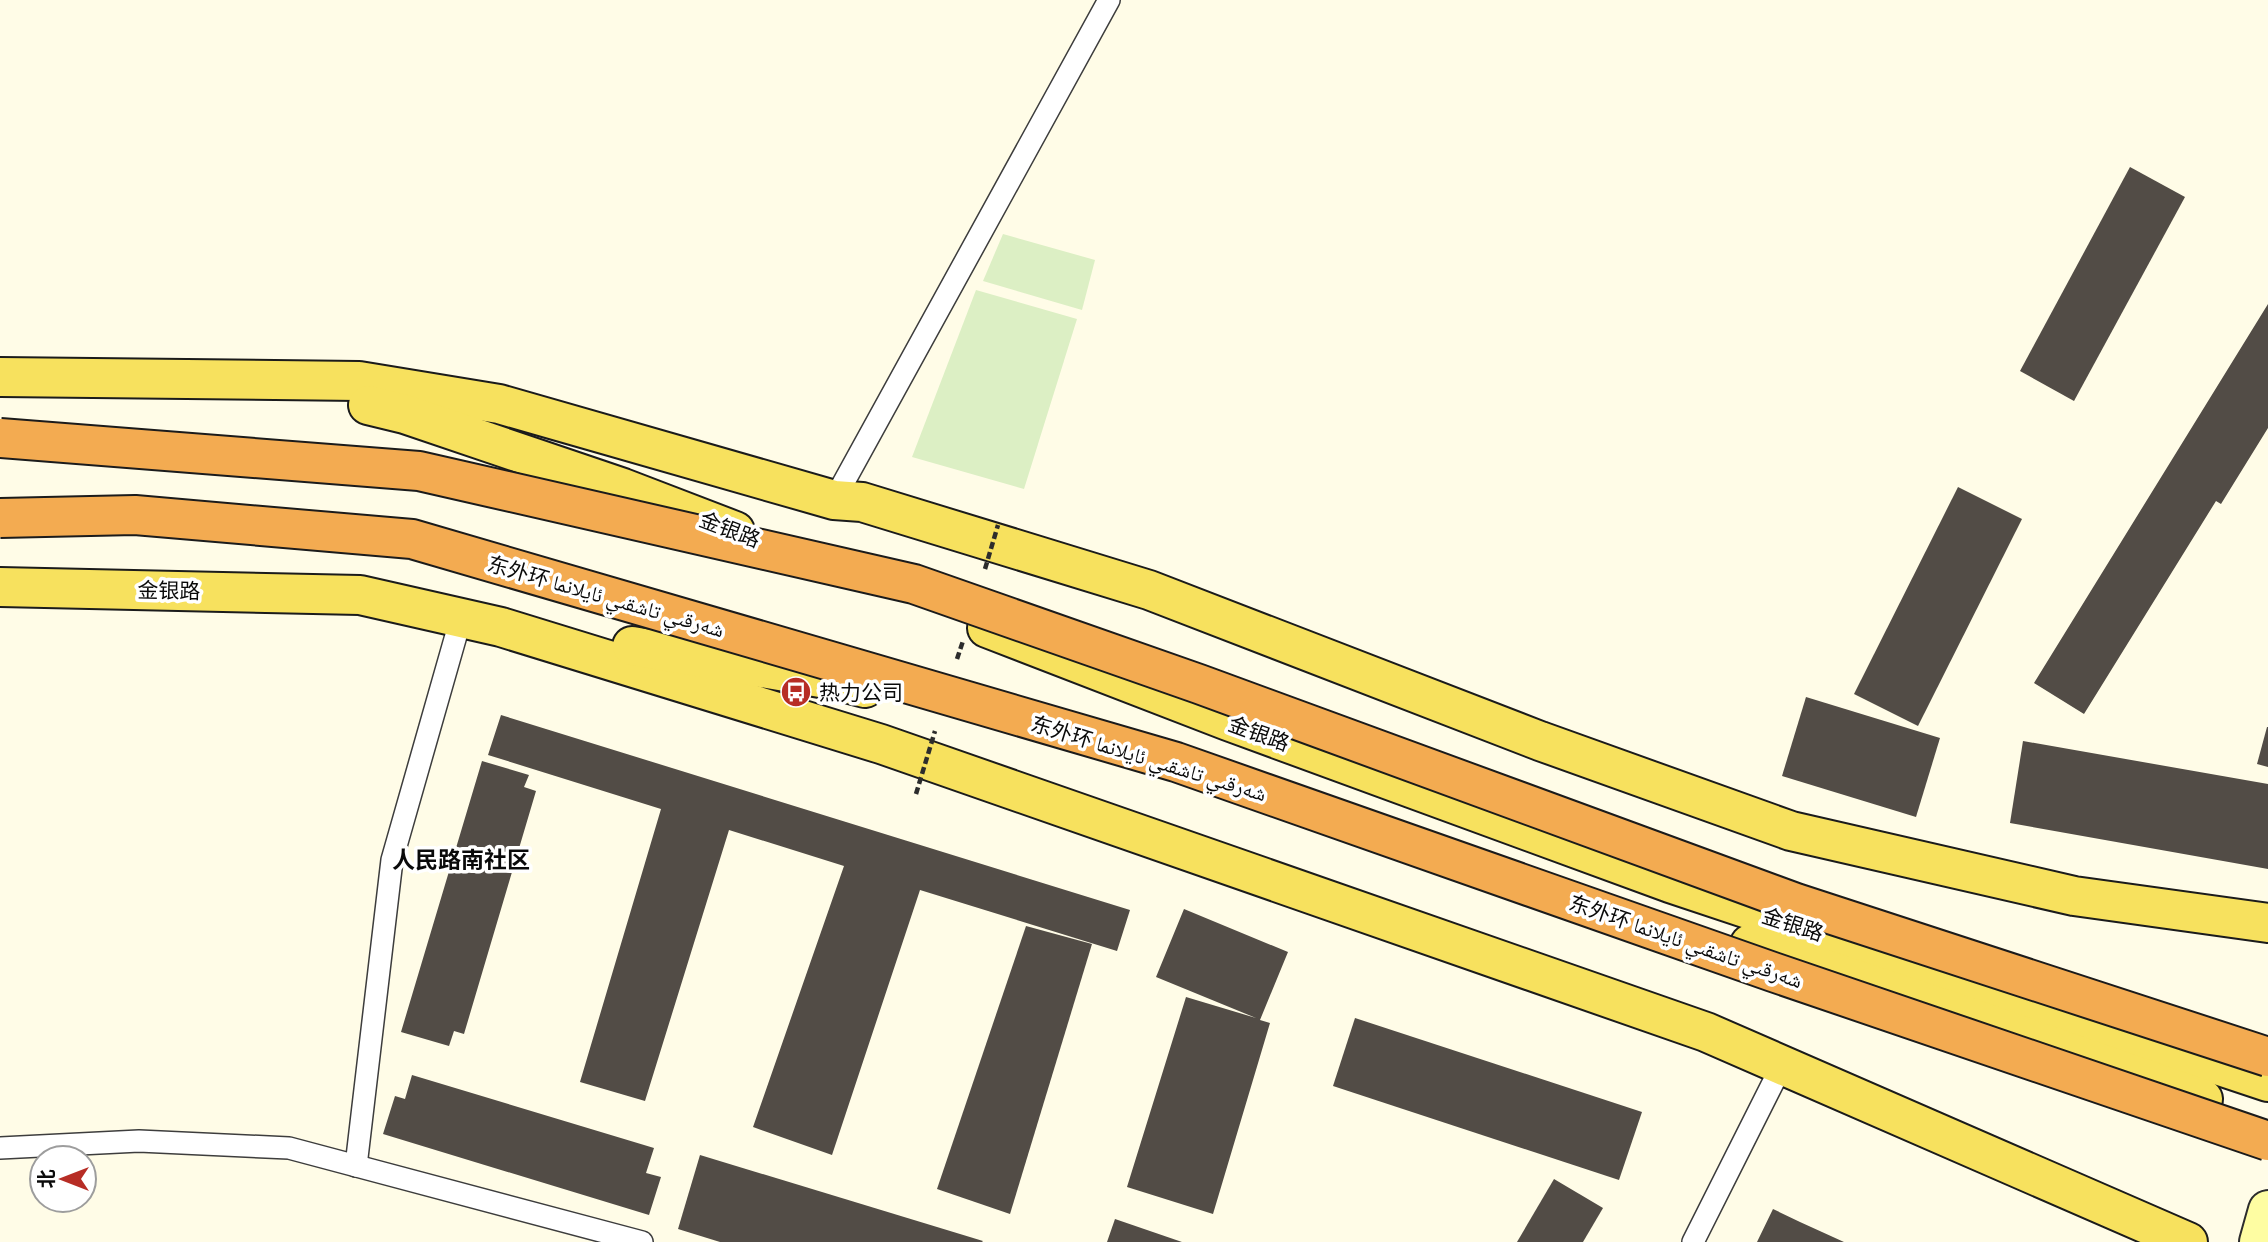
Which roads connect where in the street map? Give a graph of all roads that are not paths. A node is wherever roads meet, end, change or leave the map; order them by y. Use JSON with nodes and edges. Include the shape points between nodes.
{"nodes":[{"id":1,"x":1109,"y":0,"type":"edge"},
{"id":2,"x":0,"y":377,"type":"edge"},
{"id":3,"x":253,"y":379,"type":"junction"},
{"id":4,"x":0,"y":438,"type":"edge"},
{"id":5,"x":834,"y":500,"type":"junction"},
{"id":6,"x":0,"y":518,"type":"edge"},
{"id":7,"x":0,"y":587,"type":"edge"},
{"id":8,"x":461,"y":618,"type":"junction"},
{"id":9,"x":2268,"y":923,"type":"edge"},
{"id":10,"x":2268,"y":1057,"type":"edge"},
{"id":11,"x":1782,"y":1065,"type":"junction"},
{"id":12,"x":2268,"y":1082,"type":"edge"},
{"id":13,"x":2268,"y":1122,"type":"edge"},
{"id":14,"x":2268,"y":1141,"type":"edge"},
{"id":15,"x":0,"y":1148,"type":"edge"},
{"id":16,"x":356,"y":1166,"type":"junction"},
{"id":17,"x":2268,"y":1210,"type":"edge"},
{"id":18,"x":642,"y":1242,"type":"edge"},
{"id":19,"x":1693,"y":1242,"type":"edge"},
{"id":20,"x":2188,"y":1242,"type":"edge"},
{"id":21,"x":2259,"y":1242,"type":"edge"}],
"edges":[{"from":1,"to":5,"type":"lane"},
{"from":2,"to":3,"type":"main road","name":"金银路"},
{"from":3,"to":5,"type":"main road","name":"金银路","via":[[359,381],[499,404]]},
{"from":3,"to":12,"type":"main road","name":"金银路","via":[[405,414],[623,488],[1228,722],[1657,879]]},
{"from":4,"to":10,"type":"highway","bridge":true,"via":[[419,471],[915,584],[1796,904]]},
{"from":5,"to":9,"type":"main road","name":"金银路","via":[[862,502],[1149,590],[1540,741],[1791,831],[2074,896]]},
{"from":6,"to":14,"type":"highway","name":"东外环 شەرقىي تاشقىي ئايلانما","bridge":true,"via":[[135,515],[412,539],[1176,762]]},
{"from":7,"to":8,"type":"main road","name":"金银路","via":[[360,595]]},
{"from":8,"to":11,"type":"main road","name":"金银路","via":[[881,744],[1706,1032]]},
{"from":8,"to":13,"type":"main road","name":"金银路","via":[[838,681],[1064,740],[1582,889],[1973,1018]]},
{"from":8,"to":16,"type":"lane","via":[[392,860]]},
{"from":11,"to":19,"type":"lane"},
{"from":11,"to":20,"type":"main road","name":"金银路"},
{"from":15,"to":16,"type":"lane","via":[[139,1141],[289,1148]]},
{"from":16,"to":18,"type":"lane"},
{"from":17,"to":21,"type":"main road"}]}
